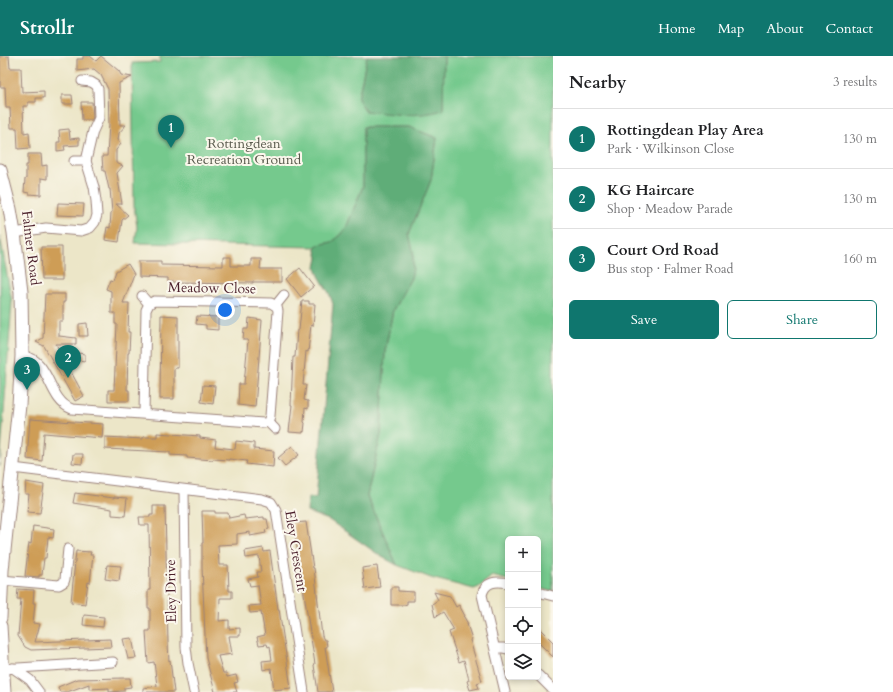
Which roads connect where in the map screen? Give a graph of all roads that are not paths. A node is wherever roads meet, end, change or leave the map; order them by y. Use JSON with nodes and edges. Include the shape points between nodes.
{"nodes":[{"id":1,"x":82,"y":81,"type":"dead end"},
{"id":2,"x":74,"y":161,"type":"dead end"},
{"id":3,"x":86,"y":161,"type":"junction"},
{"id":4,"x":0,"y":170,"type":"edge"},
{"id":5,"x":14,"y":234,"type":"junction"},
{"id":6,"x":284,"y":295,"type":"dead end"},
{"id":7,"x":142,"y":296,"type":"dead end"},
{"id":8,"x":149,"y":304,"type":"junction"},
{"id":9,"x":276,"y":305,"type":"junction"},
{"id":10,"x":22,"y":356,"type":"junction"},
{"id":11,"x":144,"y":414,"type":"junction"},
{"id":12,"x":268,"y":422,"type":"junction"},
{"id":13,"x":275,"y":429,"type":"dead end"},
{"id":14,"x":13,"y":468,"type":"junction"},
{"id":15,"x":184,"y":490,"type":"junction"},
{"id":16,"x":68,"y":549,"type":"dead end"},
{"id":17,"x":1,"y":580,"type":"junction"},
{"id":18,"x":505,"y":583,"type":"edge"},
{"id":19,"x":541,"y":593,"type":"edge"},
{"id":20,"x":553,"y":596,"type":"edge"},
{"id":21,"x":0,"y":618,"type":"edge"},
{"id":22,"x":0,"y":626,"type":"edge"},
{"id":23,"x":495,"y":648,"type":"junction"},
{"id":24,"x":505,"y":648,"type":"edge"},
{"id":25,"x":113,"y":662,"type":"dead end"},
{"id":26,"x":504,"y":666,"type":"edge"},
{"id":27,"x":8,"y":668,"type":"junction"},
{"id":28,"x":541,"y":678,"type":"edge"},
{"id":29,"x":553,"y":690,"type":"edge"},
{"id":30,"x":4,"y":692,"type":"edge"},
{"id":31,"x":39,"y":692,"type":"edge"},
{"id":32,"x":194,"y":692,"type":"edge"},
{"id":33,"x":304,"y":692,"type":"edge"},
{"id":34,"x":505,"y":692,"type":"edge"}],
"edges":[{"from":1,"to":3,"type":"street","via":[[91,82],[98,89],[99,118]]},
{"from":2,"to":3,"type":"street"},
{"from":3,"to":5,"type":"street","via":[[94,187],[97,215],[90,228],[81,231],[46,228]]},
{"from":4,"to":5,"type":"main road","name":"Falmer Road"},
{"from":5,"to":10,"type":"main road","name":"Falmer Road","via":[[21,292]]},
{"from":6,"to":9,"type":"street"},
{"from":7,"to":8,"type":"street","name":"Meadow Close"},
{"from":8,"to":9,"type":"street","name":"Meadow Close","via":[[158,301]]},
{"from":8,"to":11,"type":"street","name":"Meadow Close","via":[[146,310]]},
{"from":9,"to":12,"type":"street","via":[[278,311],[275,360]]},
{"from":10,"to":11,"type":"street","via":[[29,357],[42,368],[60,401],[72,409]]},
{"from":10,"to":14,"type":"main road","name":"Falmer Road"},
{"from":11,"to":12,"type":"street"},
{"from":12,"to":13,"type":"street"},
{"from":14,"to":15,"type":"street"},
{"from":14,"to":17,"type":"main road","name":"Falmer Road"},
{"from":15,"to":32,"type":"street","name":"Eley Drive","via":[[186,647]]},
{"from":15,"to":33,"type":"street","name":"Eley Crescent","via":[[262,499],[270,501],[275,506]]},
{"from":16,"to":17,"type":"street","via":[[65,579],[59,585]]},
{"from":17,"to":21,"type":"main road","name":"Falmer Road"},
{"from":18,"to":23,"type":"street","via":[[493,582],[483,592]]},
{"from":19,"to":20,"type":"street"},
{"from":22,"to":27,"type":"main road"},
{"from":23,"to":24,"type":"street"},
{"from":23,"to":26,"type":"street"},
{"from":25,"to":27,"type":"street"},
{"from":26,"to":34,"type":"street"},
{"from":27,"to":30,"type":"main road"},
{"from":27,"to":31,"type":"street","via":[[30,680]]},
{"from":28,"to":29,"type":"street"}]}
